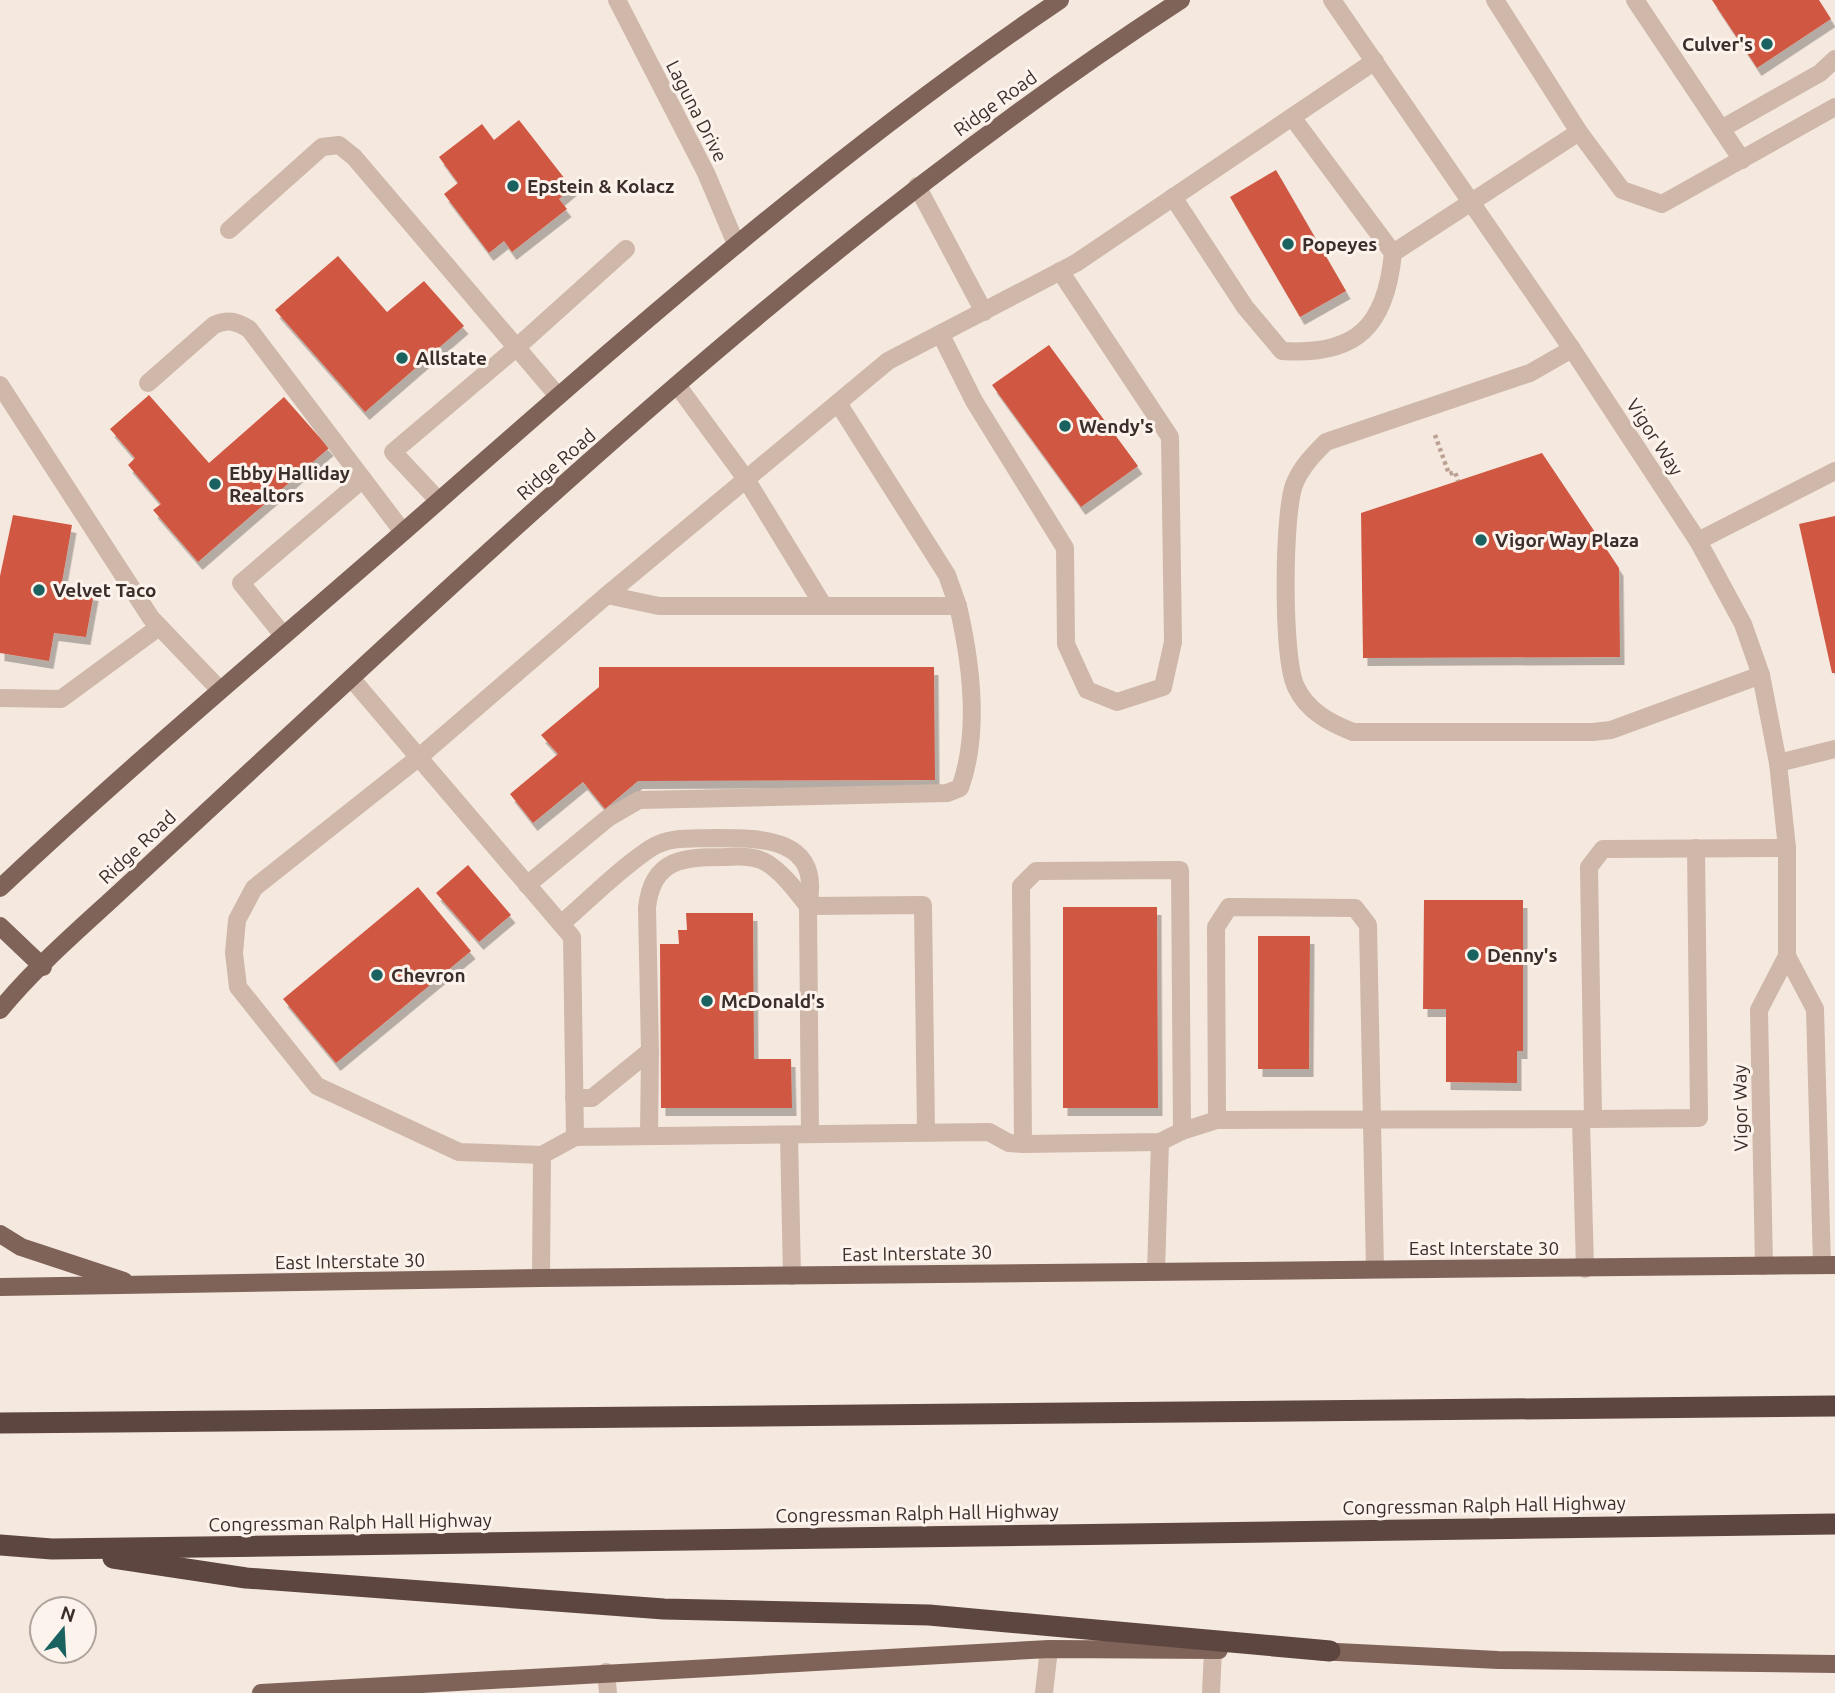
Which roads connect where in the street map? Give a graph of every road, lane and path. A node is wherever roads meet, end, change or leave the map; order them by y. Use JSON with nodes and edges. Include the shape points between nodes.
{"nodes":[{"id":1,"x":617,"y":0,"type":"edge"},
{"id":2,"x":1060,"y":0,"type":"edge"},
{"id":3,"x":1181,"y":0,"type":"edge"},
{"id":4,"x":1332,"y":0,"type":"edge"},
{"id":5,"x":1495,"y":0,"type":"edge"},
{"id":6,"x":1635,"y":0,"type":"edge"},
{"id":7,"x":1835,"y":59,"type":"edge"},
{"id":8,"x":1375,"y":61,"type":"junction"},
{"id":9,"x":1835,"y":107,"type":"edge"},
{"id":10,"x":1292,"y":117,"type":"junction"},
{"id":11,"x":1721,"y":129,"type":"junction"},
{"id":12,"x":1579,"y":132,"type":"junction"},
{"id":13,"x":1742,"y":160,"type":"junction"},
{"id":14,"x":918,"y":186,"type":"junction"},
{"id":15,"x":1173,"y":197,"type":"junction"},
{"id":16,"x":1470,"y":201,"type":"junction"},
{"id":17,"x":229,"y":230,"type":"dead end"},
{"id":18,"x":736,"y":244,"type":"junction"},
{"id":19,"x":626,"y":249,"type":"dead end"},
{"id":20,"x":1393,"y":253,"type":"junction"},
{"id":21,"x":1060,"y":271,"type":"junction"},
{"id":22,"x":984,"y":312,"type":"junction"},
{"id":23,"x":941,"y":335,"type":"junction"},
{"id":24,"x":516,"y":348,"type":"junction"},
{"id":25,"x":1572,"y":349,"type":"junction"},
{"id":26,"x":148,"y":383,"type":"dead end"},
{"id":27,"x":0,"y":385,"type":"edge"},
{"id":28,"x":677,"y":385,"type":"junction"},
{"id":29,"x":558,"y":396,"type":"junction"},
{"id":30,"x":838,"y":402,"type":"junction"},
{"id":31,"x":1441,"y":452,"type":"dead end"},
{"id":32,"x":1835,"y":471,"type":"edge"},
{"id":33,"x":363,"y":479,"type":"junction"},
{"id":34,"x":746,"y":479,"type":"junction"},
{"id":35,"x":1458,"y":481,"type":"dead end"},
{"id":36,"x":438,"y":500,"type":"junction"},
{"id":37,"x":403,"y":532,"type":"junction"},
{"id":38,"x":1698,"y":541,"type":"junction"},
{"id":39,"x":607,"y":595,"type":"junction"},
{"id":40,"x":823,"y":605,"type":"junction"},
{"id":41,"x":958,"y":606,"type":"junction"},
{"id":42,"x":159,"y":627,"type":"junction"},
{"id":43,"x":283,"y":635,"type":"junction"},
{"id":44,"x":1761,"y":676,"type":"junction"},
{"id":45,"x":351,"y":678,"type":"junction"},
{"id":46,"x":220,"y":690,"type":"junction"},
{"id":47,"x":0,"y":698,"type":"edge"},
{"id":48,"x":1835,"y":749,"type":"edge"},
{"id":49,"x":418,"y":758,"type":"junction"},
{"id":50,"x":1778,"y":763,"type":"junction"},
{"id":51,"x":1696,"y":848,"type":"junction"},
{"id":52,"x":1787,"y":848,"type":"junction"},
{"id":53,"x":527,"y":885,"type":"junction"},
{"id":54,"x":0,"y":888,"type":"edge"},
{"id":55,"x":808,"y":906,"type":"junction"},
{"id":56,"x":561,"y":924,"type":"junction"},
{"id":57,"x":0,"y":926,"type":"edge"},
{"id":58,"x":1787,"y":956,"type":"junction"},
{"id":59,"x":43,"y":967,"type":"junction"},
{"id":60,"x":0,"y":1010,"type":"edge"},
{"id":61,"x":650,"y":1051,"type":"junction"},
{"id":62,"x":574,"y":1098,"type":"junction"},
{"id":63,"x":1587,"y":1119,"type":"junction"},
{"id":64,"x":1827,"y":1119,"type":"edge"},
{"id":65,"x":1372,"y":1120,"type":"junction"},
{"id":66,"x":1217,"y":1121,"type":"junction"},
{"id":67,"x":1182,"y":1131,"type":"junction"},
{"id":68,"x":926,"y":1132,"type":"junction"},
{"id":69,"x":810,"y":1134,"type":"junction"},
{"id":70,"x":789,"y":1135,"type":"junction"},
{"id":71,"x":649,"y":1136,"type":"junction"},
{"id":72,"x":575,"y":1137,"type":"junction"},
{"id":73,"x":1160,"y":1142,"type":"junction"},
{"id":74,"x":1023,"y":1144,"type":"junction"},
{"id":75,"x":542,"y":1155,"type":"junction"},
{"id":76,"x":0,"y":1234,"type":"edge"},
{"id":77,"x":1829,"y":1265,"type":"edge"},
{"id":78,"x":1763,"y":1266,"type":"junction"},
{"id":79,"x":1375,"y":1269,"type":"junction"},
{"id":80,"x":1585,"y":1269,"type":"junction"},
{"id":81,"x":1156,"y":1272,"type":"junction"},
{"id":82,"x":792,"y":1276,"type":"junction"},
{"id":83,"x":541,"y":1278,"type":"junction"},
{"id":84,"x":141,"y":1286,"type":"junction"},
{"id":85,"x":0,"y":1287,"type":"edge"},
{"id":86,"x":1835,"y":1404,"type":"edge"},
{"id":87,"x":1,"y":1423,"type":"edge"},
{"id":88,"x":1835,"y":1524,"type":"edge"},
{"id":89,"x":0,"y":1545,"type":"edge"},
{"id":90,"x":52,"y":1549,"type":"junction"},
{"id":91,"x":1049,"y":1649,"type":"junction"},
{"id":92,"x":1213,"y":1650,"type":"junction"},
{"id":93,"x":1330,"y":1651,"type":"junction"},
{"id":94,"x":1835,"y":1664,"type":"edge"},
{"id":95,"x":606,"y":1672,"type":"junction"},
{"id":96,"x":401,"y":1689,"type":"edge"},
{"id":97,"x":261,"y":1693,"type":"edge"},
{"id":98,"x":608,"y":1693,"type":"edge"},
{"id":99,"x":1044,"y":1693,"type":"edge"},
{"id":100,"x":1211,"y":1693,"type":"edge"}],
"edges":[{"from":1,"to":18,"type":"street","name":"Laguna Drive","via":[[706,173]]},
{"from":2,"to":18,"type":"main road"},
{"from":3,"to":14,"type":"main road","name":"Ridge Road","via":[[1083,64]]},
{"from":4,"to":8,"type":"street","name":"Vigor Way"},
{"from":5,"to":12,"type":"street"},
{"from":6,"to":11,"type":"street"},
{"from":7,"to":11,"type":"street","via":[[1821,73]]},
{"from":8,"to":10,"type":"street"},
{"from":8,"to":16,"type":"street","name":"Vigor Way"},
{"from":9,"to":13,"type":"street"},
{"from":10,"to":15,"type":"street"},
{"from":10,"to":20,"type":"street"},
{"from":11,"to":13,"type":"street"},
{"from":12,"to":13,"type":"street","via":[[1622,190],[1662,204]]},
{"from":12,"to":16,"type":"street"},
{"from":14,"to":22,"type":"street"},
{"from":14,"to":28,"type":"main road","name":"Ridge Road","via":[[752,318]]},
{"from":15,"to":20,"type":"street","via":[[1245,307],[1282,351],[1314,353],[1337,348],[1357,335],[1384,306]]},
{"from":15,"to":21,"type":"street"},
{"from":16,"to":20,"type":"street"},
{"from":16,"to":25,"type":"street","name":"Vigor Way"},
{"from":17,"to":24,"type":"street","via":[[322,147],[339,145]]},
{"from":18,"to":29,"type":"main road"},
{"from":19,"to":24,"type":"street"},
{"from":21,"to":22,"type":"street"},
{"from":21,"to":23,"type":"street","via":[[1170,437],[1173,642],[1163,687],[1118,702],[1087,690],[1066,644],[1065,548],[974,401]]},
{"from":22,"to":23,"type":"street"},
{"from":23,"to":30,"type":"street","via":[[888,360]]},
{"from":24,"to":29,"type":"street"},
{"from":24,"to":36,"type":"street","via":[[393,452]]},
{"from":25,"to":38,"type":"street","name":"Vigor Way"},
{"from":25,"to":44,"type":"street","via":[[1530,373],[1326,442],[1307,462],[1289,503],[1287,660],[1296,688],[1310,708],[1329,723],[1353,732],[1593,732],[1611,730]]},
{"from":26,"to":33,"type":"street","via":[[214,324],[238,322],[249,329]]},
{"from":27,"to":42,"type":"street"},
{"from":28,"to":34,"type":"street"},
{"from":28,"to":45,"type":"main road","name":"Ridge Road"},
{"from":29,"to":36,"type":"main road"},
{"from":30,"to":34,"type":"street"},
{"from":30,"to":41,"type":"street","via":[[947,575]]},
{"from":31,"to":35,"type":"path","via":[[1449,474],[1455,472]]},
{"from":32,"to":38,"type":"street"},
{"from":33,"to":37,"type":"street"},
{"from":33,"to":43,"type":"street","via":[[241,583]]},
{"from":34,"to":39,"type":"street"},
{"from":34,"to":40,"type":"street"},
{"from":36,"to":37,"type":"main road"},
{"from":37,"to":43,"type":"main road"},
{"from":38,"to":44,"type":"street","name":"Vigor Way","via":[[1744,624]]},
{"from":39,"to":40,"type":"street","via":[[659,606]]},
{"from":39,"to":49,"type":"street"},
{"from":40,"to":41,"type":"street"},
{"from":41,"to":53,"type":"street","via":[[971,691],[967,768],[960,788],[947,793],[639,800],[608,818]]},
{"from":42,"to":46,"type":"street"},
{"from":42,"to":47,"type":"street","via":[[61,699]]},
{"from":43,"to":46,"type":"main road"},
{"from":44,"to":50,"type":"street","name":"Vigor Way"},
{"from":45,"to":49,"type":"street"},
{"from":45,"to":59,"type":"main road","name":"Ridge Road"},
{"from":46,"to":54,"type":"main road"},
{"from":48,"to":50,"type":"street"},
{"from":49,"to":53,"type":"street"},
{"from":49,"to":75,"type":"street","via":[[254,888],[237,920],[237,987],[317,1086],[459,1152]]},
{"from":50,"to":52,"type":"street","name":"Vigor Way"},
{"from":51,"to":52,"type":"street"},
{"from":51,"to":63,"type":"street","via":[[1604,849],[1589,867]]},
{"from":51,"to":63,"type":"street","via":[[1699,1118]]},
{"from":52,"to":58,"type":"street","name":"Vigor Way"},
{"from":53,"to":56,"type":"street"},
{"from":55,"to":56,"type":"street","via":[[811,872],[803,859],[780,843],[752,838],[672,839],[652,848]]},
{"from":55,"to":61,"type":"street","via":[[765,861],[743,856],[685,857],[670,864],[648,892]]},
{"from":55,"to":68,"type":"street","via":[[923,905]]},
{"from":55,"to":69,"type":"street"},
{"from":56,"to":62,"type":"street","via":[[572,937]]},
{"from":57,"to":59,"type":"main road"},
{"from":58,"to":64,"type":"street","name":"Vigor Way","via":[[1815,1009]]},
{"from":58,"to":78,"type":"street","name":"Vigor Way","via":[[1759,1010]]},
{"from":59,"to":60,"type":"main road","name":"Ridge Road"},
{"from":61,"to":62,"type":"street","via":[[592,1098]]},
{"from":61,"to":71,"type":"street"},
{"from":62,"to":72,"type":"street"},
{"from":63,"to":65,"type":"street"},
{"from":63,"to":80,"type":"street"},
{"from":64,"to":77,"type":"street","name":"Vigor Way"},
{"from":65,"to":66,"type":"street"},
{"from":65,"to":66,"type":"street","via":[[1368,925],[1355,908],[1229,907],[1216,927]]},
{"from":65,"to":79,"type":"street"},
{"from":66,"to":67,"type":"street"},
{"from":67,"to":73,"type":"street"},
{"from":67,"to":74,"type":"street","via":[[1180,870],[1035,871],[1021,886]]},
{"from":68,"to":69,"type":"street"},
{"from":68,"to":74,"type":"street","via":[[989,1132],[1009,1143]]},
{"from":69,"to":70,"type":"street"},
{"from":70,"to":71,"type":"street"},
{"from":70,"to":82,"type":"street"},
{"from":71,"to":72,"type":"street"},
{"from":72,"to":75,"type":"street"},
{"from":73,"to":74,"type":"street"},
{"from":73,"to":81,"type":"street"},
{"from":75,"to":83,"type":"street"},
{"from":76,"to":84,"type":"main road","via":[[21,1247]]},
{"from":77,"to":78,"type":"main road","name":"East Interstate 30"},
{"from":78,"to":80,"type":"main road","name":"East Interstate 30"},
{"from":79,"to":80,"type":"main road","name":"East Interstate 30"},
{"from":79,"to":81,"type":"main road","name":"East Interstate 30"},
{"from":81,"to":82,"type":"main road","name":"East Interstate 30"},
{"from":82,"to":83,"type":"main road","name":"East Interstate 30"},
{"from":83,"to":84,"type":"main road","name":"East Interstate 30"},
{"from":84,"to":85,"type":"main road","name":"East Interstate 30"},
{"from":86,"to":87,"type":"highway"},
{"from":88,"to":90,"type":"highway","name":"Congressman Ralph Hall Highway"},
{"from":89,"to":90,"type":"highway","name":"Congressman Ralph Hall Highway"},
{"from":90,"to":93,"type":"highway","via":[[246,1578],[664,1609],[929,1615]]},
{"from":91,"to":92,"type":"main road"},
{"from":91,"to":95,"type":"main road"},
{"from":91,"to":99,"type":"street"},
{"from":92,"to":93,"type":"main road"},
{"from":92,"to":100,"type":"street"},
{"from":93,"to":94,"type":"main road","via":[[1498,1660]]},
{"from":95,"to":96,"type":"main road"},
{"from":95,"to":98,"type":"street"},
{"from":96,"to":97,"type":"main road"}]}
